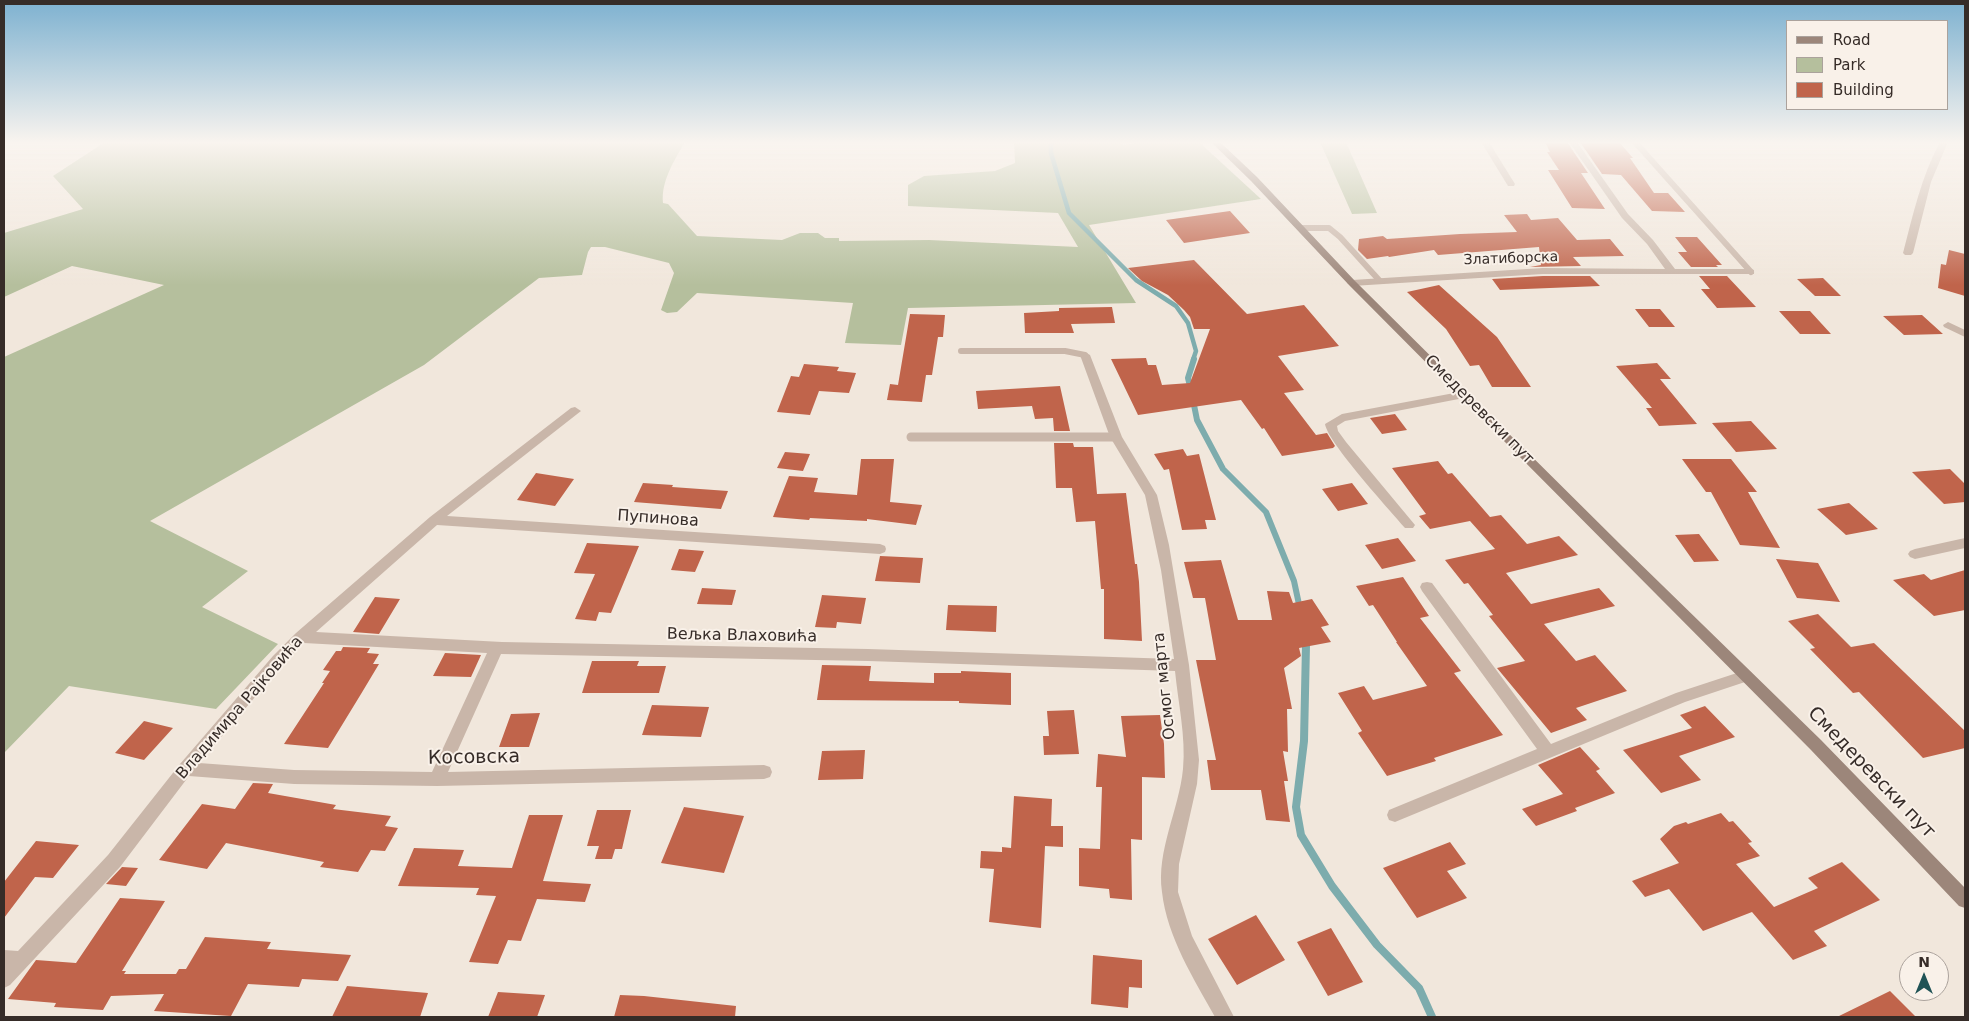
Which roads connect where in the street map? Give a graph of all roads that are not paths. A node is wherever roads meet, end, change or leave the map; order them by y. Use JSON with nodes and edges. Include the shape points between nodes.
{"nodes":[{"id":1,"x":1264,"y":190,"type":"edge"},
{"id":2,"x":1606,"y":190,"type":"edge"},
{"id":3,"x":1677,"y":190,"type":"edge"},
{"id":4,"x":1925,"y":190,"type":"edge"},
{"id":5,"x":1301,"y":228,"type":"junction"},
{"id":6,"x":1908,"y":253,"type":"dead end"},
{"id":7,"x":1672,"y":271,"type":"junction"},
{"id":8,"x":1750,"y":272,"type":"joint"},
{"id":9,"x":1379,"y":280,"type":"junction"},
{"id":10,"x":1352,"y":282,"type":"junction"},
{"id":11,"x":1948,"y":325,"type":"dead end"},
{"id":12,"x":1965,"y":334,"type":"edge"},
{"id":13,"x":961,"y":351,"type":"dead end"},
{"id":14,"x":1085,"y":355,"type":"joint"},
{"id":15,"x":1465,"y":395,"type":"junction"},
{"id":16,"x":574,"y":411,"type":"dead end"},
{"id":17,"x":911,"y":437,"type":"dead end"},
{"id":18,"x":1116,"y":437,"type":"junction"},
{"id":19,"x":434,"y":520,"type":"junction"},
{"id":20,"x":1409,"y":525,"type":"dead end"},
{"id":21,"x":1965,"y":543,"type":"edge"},
{"id":22,"x":880,"y":549,"type":"dead end"},
{"id":23,"x":1914,"y":554,"type":"dead end"},
{"id":24,"x":1427,"y":587,"type":"dead end"},
{"id":25,"x":301,"y":637,"type":"junction"},
{"id":26,"x":496,"y":648,"type":"junction"},
{"id":27,"x":1182,"y":665,"type":"junction"},
{"id":28,"x":1746,"y":676,"type":"junction"},
{"id":29,"x":1547,"y":751,"type":"junction"},
{"id":30,"x":185,"y":770,"type":"junction"},
{"id":31,"x":764,"y":772,"type":"dead end"},
{"id":32,"x":437,"y":779,"type":"junction"},
{"id":33,"x":1395,"y":815,"type":"dead end"},
{"id":34,"x":1965,"y":900,"type":"edge"},
{"id":35,"x":13,"y":959,"type":"edge"},
{"id":36,"x":4,"y":979,"type":"edge"},
{"id":37,"x":1225,"y":1017,"type":"edge"}],
"edges":[{"from":1,"to":5,"type":"main road","name":"Смедеревски пут"},
{"from":2,"to":7,"type":"street","via":[[1624,216]]},
{"from":3,"to":8,"type":"lane"},
{"from":4,"to":6,"type":"street"},
{"from":5,"to":9,"type":"lane","via":[[1329,228]]},
{"from":5,"to":10,"type":"main road","name":"Смедеревски пут"},
{"from":7,"to":8,"type":"street","name":"Златиборска"},
{"from":7,"to":9,"type":"street","name":"Златиборска","via":[[1543,271]]},
{"from":9,"to":10,"type":"street","name":"Златиборска"},
{"from":10,"to":15,"type":"main road","name":"Смедеревски пут"},
{"from":11,"to":12,"type":"street"},
{"from":13,"to":14,"type":"lane","via":[[1065,351]]},
{"from":14,"to":18,"type":"street","name":"Осмог марта"},
{"from":15,"to":20,"type":"street","via":[[1342,418],[1331,424],[1342,445]]},
{"from":15,"to":28,"type":"main road","name":"Смедеревски пут"},
{"from":16,"to":19,"type":"street","name":"Владимира Рајковића"},
{"from":17,"to":18,"type":"lane"},
{"from":18,"to":27,"type":"street","name":"Осмог марта","via":[[1151,495],[1170,582]]},
{"from":19,"to":22,"type":"street","name":"Пупинова"},
{"from":19,"to":25,"type":"street","name":"Владимира Рајковића"},
{"from":21,"to":23,"type":"street"},
{"from":24,"to":29,"type":"street"},
{"from":25,"to":26,"type":"street","name":"Вељка Влаховића"},
{"from":25,"to":30,"type":"street","name":"Владимира Рајковића"},
{"from":26,"to":27,"type":"street","name":"Вељка Влаховића"},
{"from":26,"to":32,"type":"street"},
{"from":27,"to":37,"type":"street","name":"Осмог марта","via":[[1191,768],[1187,800],[1170,869],[1170,891],[1180,930]]},
{"from":28,"to":29,"type":"street","via":[[1681,697]]},
{"from":28,"to":34,"type":"main road","name":"Смедеревски пут"},
{"from":29,"to":33,"type":"street"},
{"from":30,"to":32,"type":"street","name":"Косовска","via":[[294,777]]},
{"from":30,"to":35,"type":"street","name":"Владимира Рајковића","via":[[114,861]]},
{"from":31,"to":32,"type":"street","name":"Косовска"},
{"from":35,"to":36,"type":"street","name":"Владимира Рајковића"}]}
